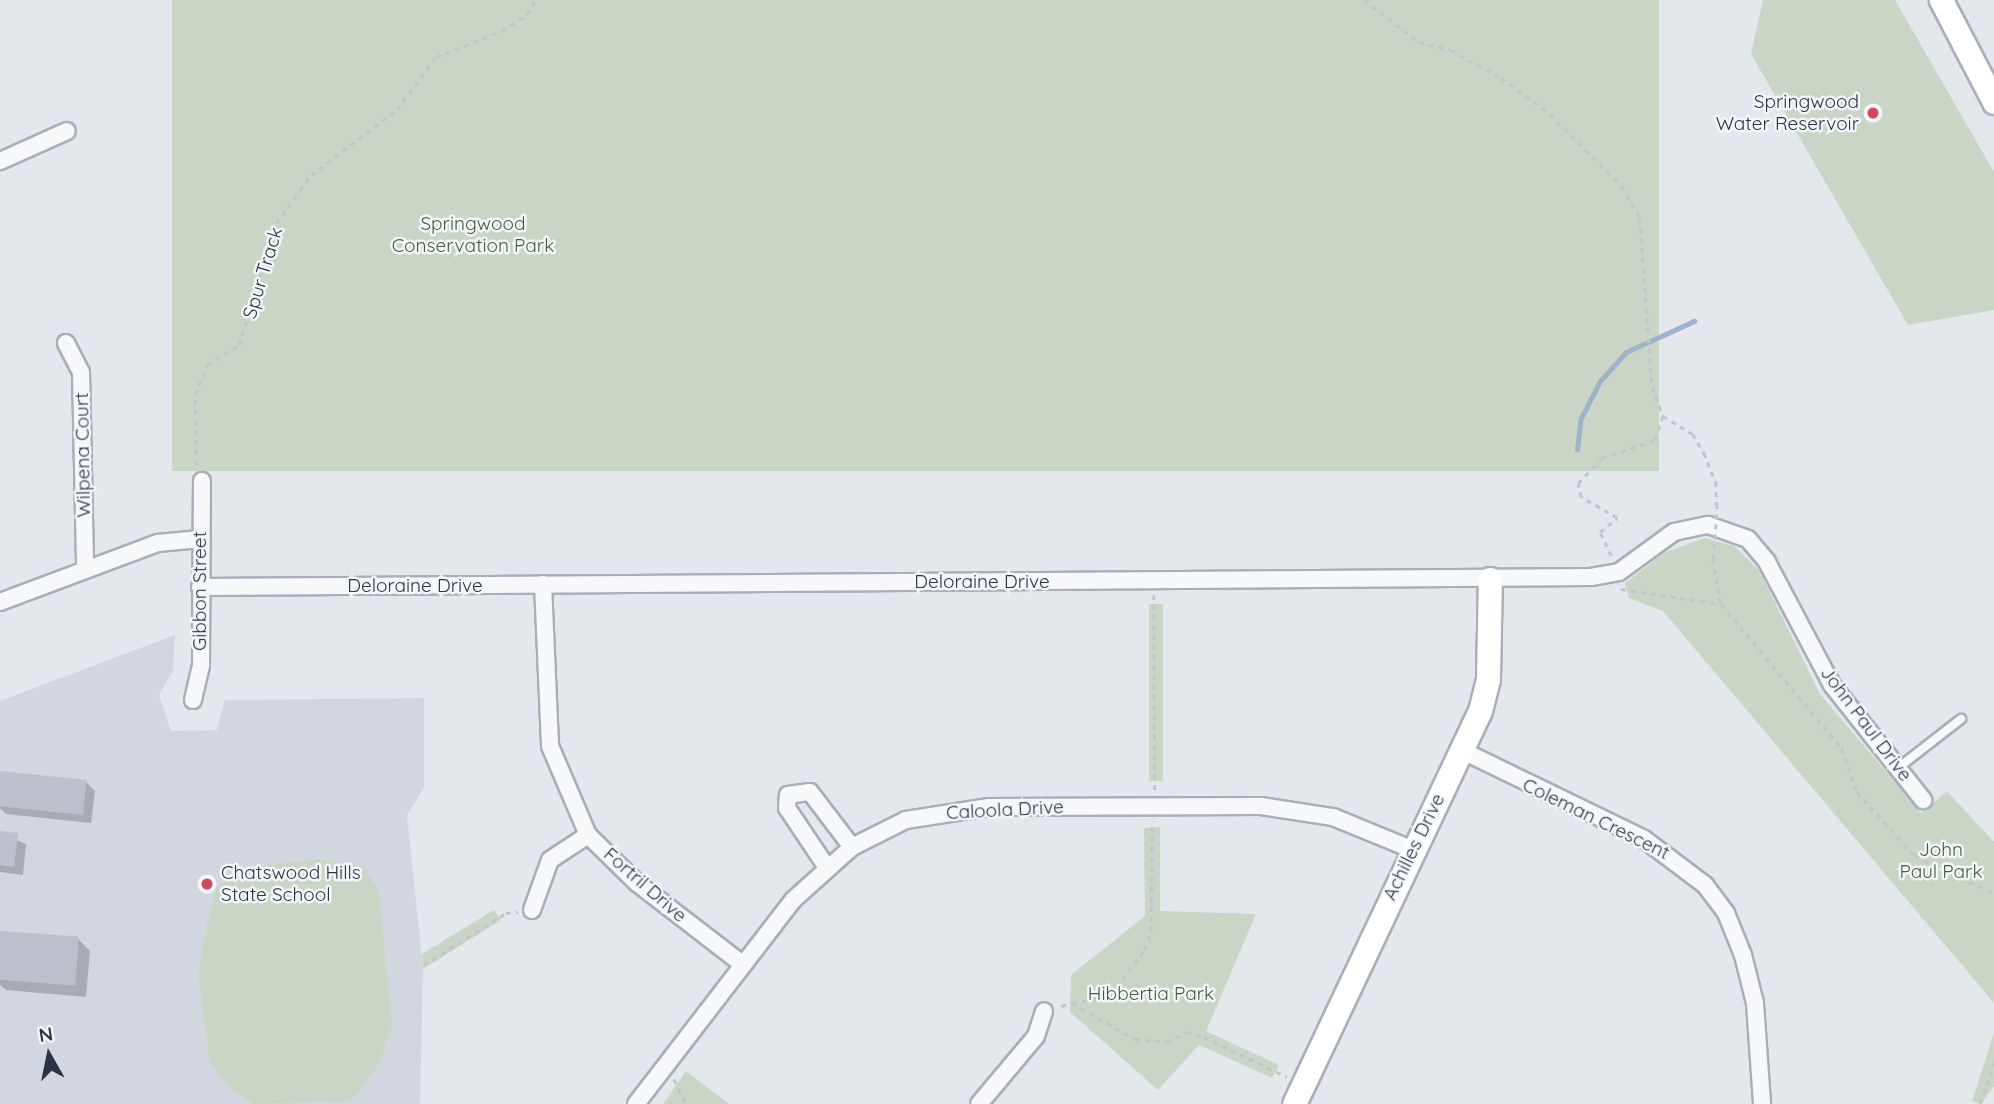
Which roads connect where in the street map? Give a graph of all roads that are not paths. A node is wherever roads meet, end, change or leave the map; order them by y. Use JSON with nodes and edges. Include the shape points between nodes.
{"nodes":[{"id":1,"x":1946,"y":2,"type":"edge"},
{"id":2,"x":1994,"y":102,"type":"edge"},
{"id":3,"x":67,"y":131,"type":"dead end"},
{"id":4,"x":0,"y":162,"type":"edge"},
{"id":5,"x":66,"y":343,"type":"dead end"},
{"id":6,"x":202,"y":481,"type":"road end"},
{"id":7,"x":200,"y":539,"type":"junction"},
{"id":8,"x":1748,"y":539,"type":"joint"},
{"id":9,"x":85,"y":570,"type":"junction"},
{"id":10,"x":1490,"y":579,"type":"junction"},
{"id":11,"x":543,"y":584,"type":"junction"},
{"id":12,"x":200,"y":587,"type":"junction"},
{"id":13,"x":0,"y":601,"type":"edge"},
{"id":14,"x":193,"y":700,"type":"dead end"},
{"id":15,"x":1961,"y":719,"type":"dead end"},
{"id":16,"x":1463,"y":751,"type":"junction"},
{"id":17,"x":1898,"y":768,"type":"junction"},
{"id":18,"x":1923,"y":800,"type":"dead end"},
{"id":19,"x":588,"y":835,"type":"junction"},
{"id":20,"x":852,"y":847,"type":"junction"},
{"id":21,"x":1411,"y":849,"type":"junction"},
{"id":22,"x":826,"y":866,"type":"junction"},
{"id":23,"x":532,"y":910,"type":"road end"},
{"id":24,"x":743,"y":964,"type":"junction"},
{"id":25,"x":1044,"y":1011,"type":"road end"},
{"id":26,"x":1299,"y":1095,"type":"edge"},
{"id":27,"x":636,"y":1104,"type":"edge"},
{"id":28,"x":979,"y":1104,"type":"edge"},
{"id":29,"x":1762,"y":1104,"type":"edge"}],
"edges":[{"from":1,"to":2,"type":"street"},
{"from":3,"to":4,"type":"street"},
{"from":5,"to":9,"type":"street","name":"Wilpena Court","via":[[81,372]]},
{"from":6,"to":7,"type":"street","name":"Gibbon Street"},
{"from":7,"to":9,"type":"street","via":[[158,542]]},
{"from":7,"to":12,"type":"street","name":"Gibbon Street"},
{"from":8,"to":10,"type":"street","name":"Deloraine Drive","via":[[1708,525],[1690,527],[1619,572]]},
{"from":8,"to":17,"type":"street","name":"John Paul Drive","via":[[1767,562],[1832,685]]},
{"from":9,"to":13,"type":"street"},
{"from":10,"to":11,"type":"street","name":"Deloraine Drive"},
{"from":10,"to":16,"type":"street","name":"Achilles Drive","via":[[1488,679]]},
{"from":11,"to":12,"type":"street","name":"Deloraine Drive"},
{"from":11,"to":19,"type":"street","name":"Fortril Drive","via":[[550,746]]},
{"from":12,"to":14,"type":"street","name":"Gibbon Street","via":[[201,666]]},
{"from":15,"to":17,"type":"lane"},
{"from":16,"to":21,"type":"street","name":"Achilles Drive"},
{"from":16,"to":29,"type":"street","name":"Coleman Crescent","via":[[1644,839],[1705,885],[1726,913],[1743,955],[1757,1017]]},
{"from":17,"to":18,"type":"street","name":"John Paul Drive"},
{"from":19,"to":23,"type":"street","via":[[550,860]]},
{"from":19,"to":24,"type":"street","name":"Fortril Drive","via":[[637,883]]},
{"from":20,"to":21,"type":"street","name":"Caloola Drive","via":[[906,820],[942,811],[1261,806],[1333,817]]},
{"from":20,"to":22,"type":"street","name":"Caloola Drive"},
{"from":20,"to":22,"type":"street","via":[[810,792],[788,795],[787,808]]},
{"from":21,"to":26,"type":"street","name":"Achilles Drive"},
{"from":22,"to":24,"type":"street","name":"Caloola Drive"},
{"from":24,"to":27,"type":"street","name":"Caloola Drive"},
{"from":25,"to":28,"type":"street","via":[[1036,1036]]}]}
